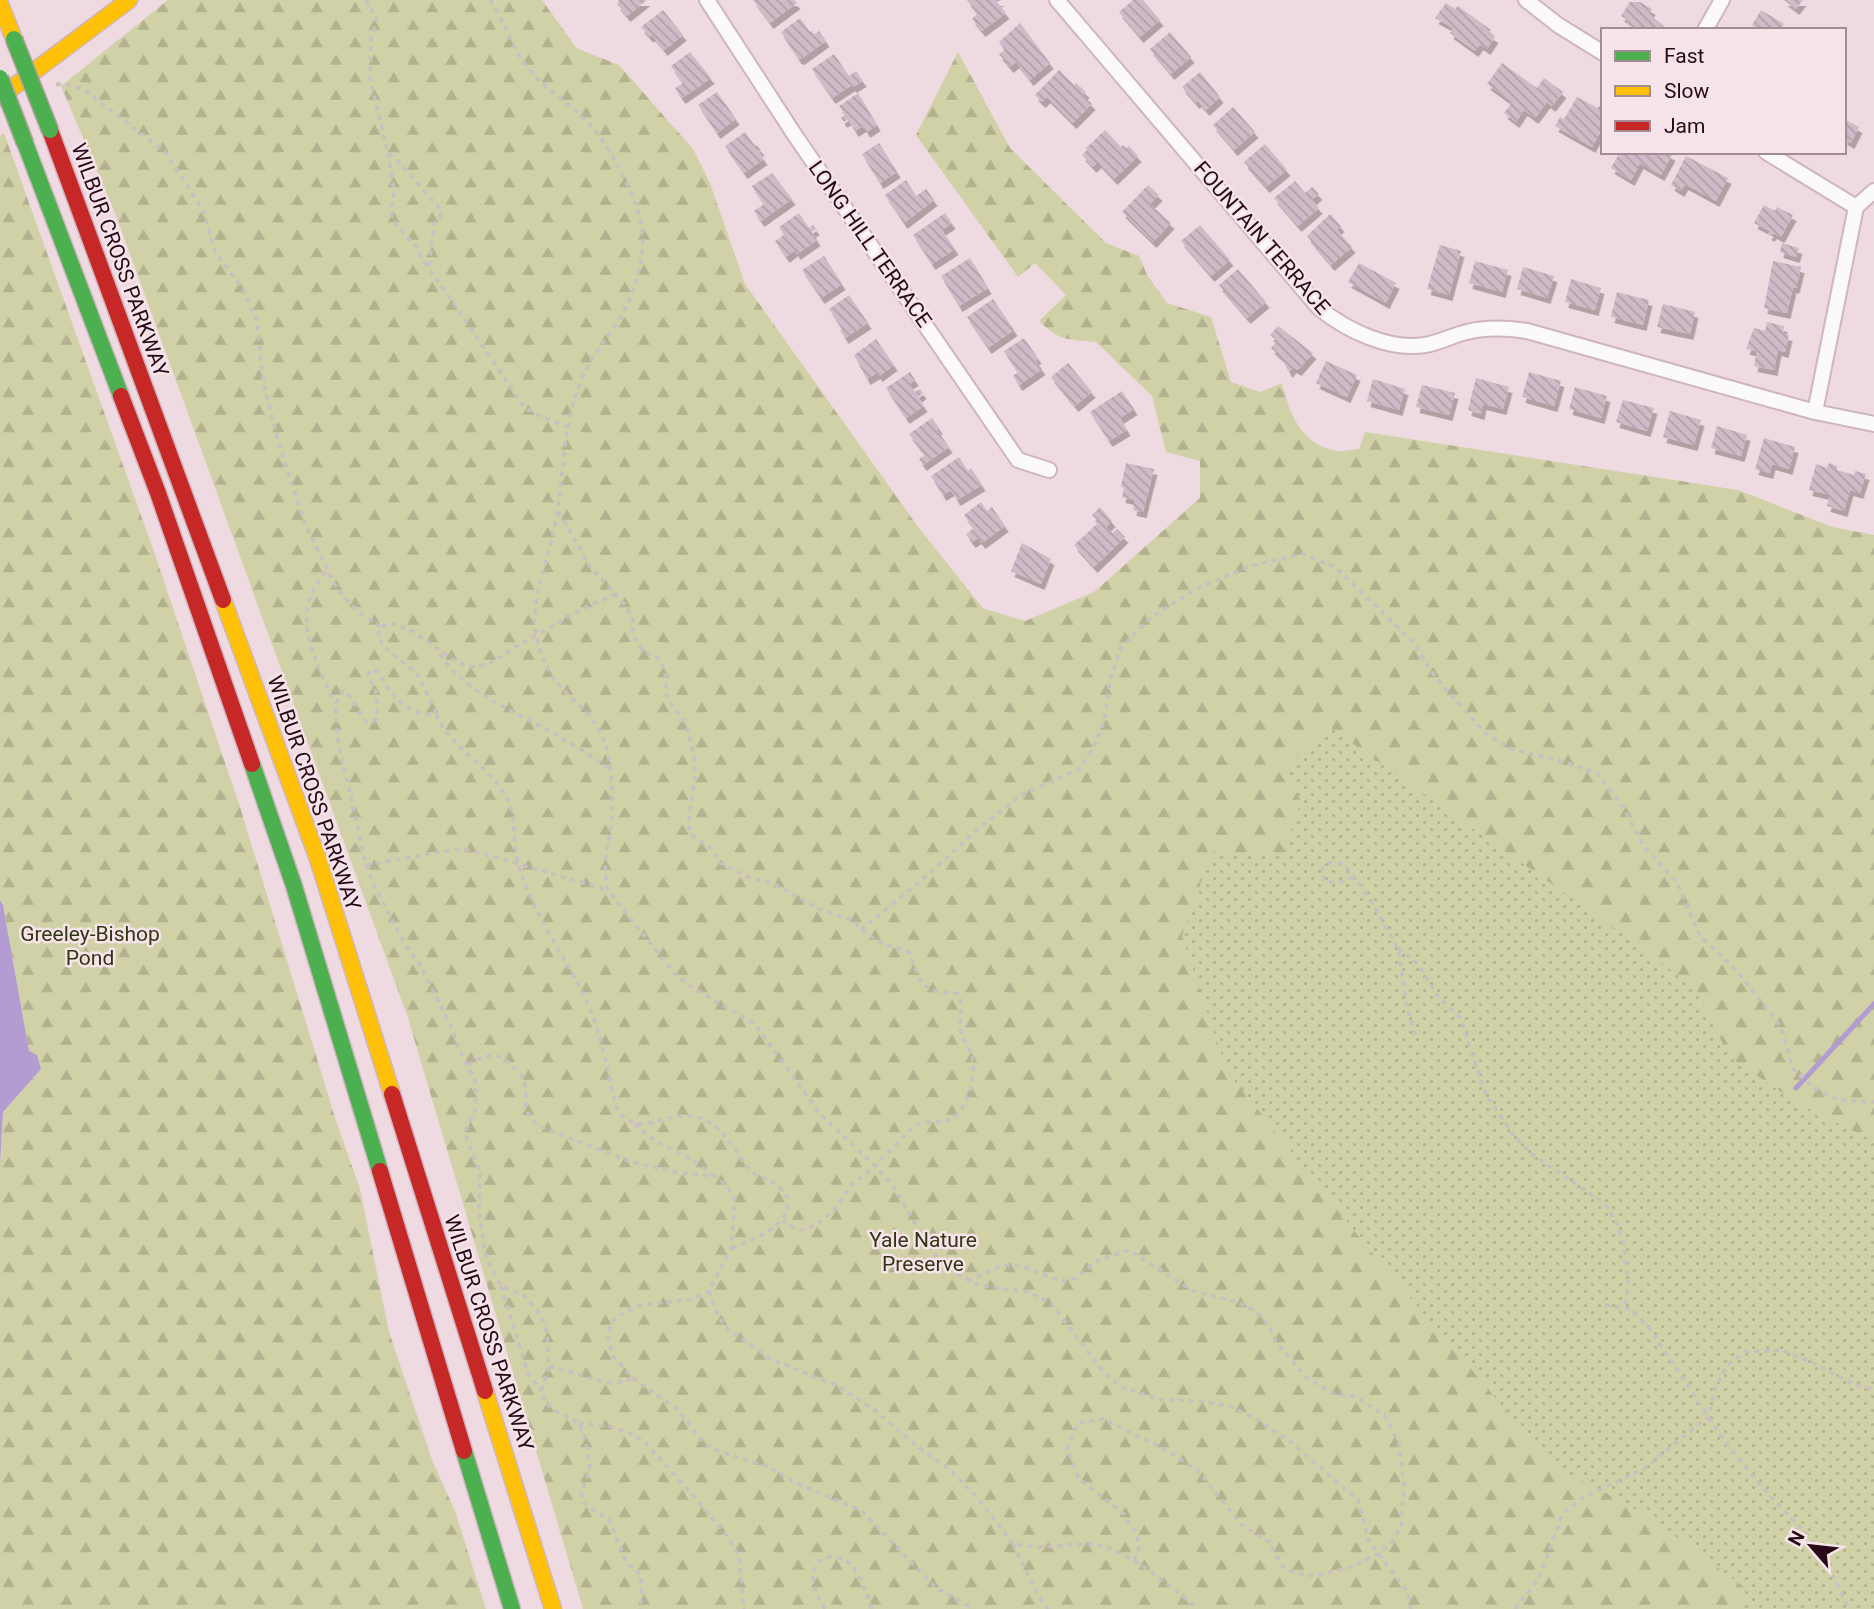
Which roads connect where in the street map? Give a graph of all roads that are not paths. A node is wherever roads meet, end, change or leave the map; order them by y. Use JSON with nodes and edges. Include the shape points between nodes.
{"nodes":[{"id":1,"x":129,"y":0,"type":"edge"},
{"id":2,"x":707,"y":0,"type":"edge"},
{"id":3,"x":1057,"y":0,"type":"edge"},
{"id":4,"x":1526,"y":0,"type":"edge"},
{"id":5,"x":1722,"y":0,"type":"edge"},
{"id":6,"x":0,"y":4,"type":"edge"},
{"id":7,"x":1705,"y":28,"type":"edge"},
{"id":8,"x":1601,"y":51,"type":"edge"},
{"id":9,"x":0,"y":78,"type":"edge"},
{"id":10,"x":0,"y":97,"type":"edge"},
{"id":11,"x":1769,"y":154,"type":"edge"},
{"id":12,"x":1874,"y":191,"type":"edge"},
{"id":13,"x":1856,"y":207,"type":"junction"},
{"id":14,"x":1815,"y":412,"type":"junction"},
{"id":15,"x":1874,"y":424,"type":"edge"},
{"id":16,"x":1049,"y":470,"type":"dead end"},
{"id":17,"x":512,"y":1609,"type":"edge"},
{"id":18,"x":553,"y":1609,"type":"edge"}],
"edges":[{"from":1,"to":10,"type":"main road"},
{"from":2,"to":16,"type":"street","name":"LONG HILL TERRACE","via":[[1018,460]]},
{"from":3,"to":14,"type":"street","name":"FOUNTAIN TERRACE","via":[[1331,318],[1399,345],[1425,345],[1470,331],[1527,331]]},
{"from":4,"to":8,"type":"street"},
{"from":5,"to":7,"type":"street"},
{"from":6,"to":18,"type":"main road","name":"WILBUR CROSS PARKWAY","bridge":true,"via":[[318,859]]},
{"from":9,"to":17,"type":"main road","bridge":true,"via":[[158,493],[293,886]]},
{"from":11,"to":13,"type":"street"},
{"from":12,"to":13,"type":"street"},
{"from":13,"to":14,"type":"street"},
{"from":14,"to":15,"type":"street","name":"FOUNTAIN TERRACE"}]}
